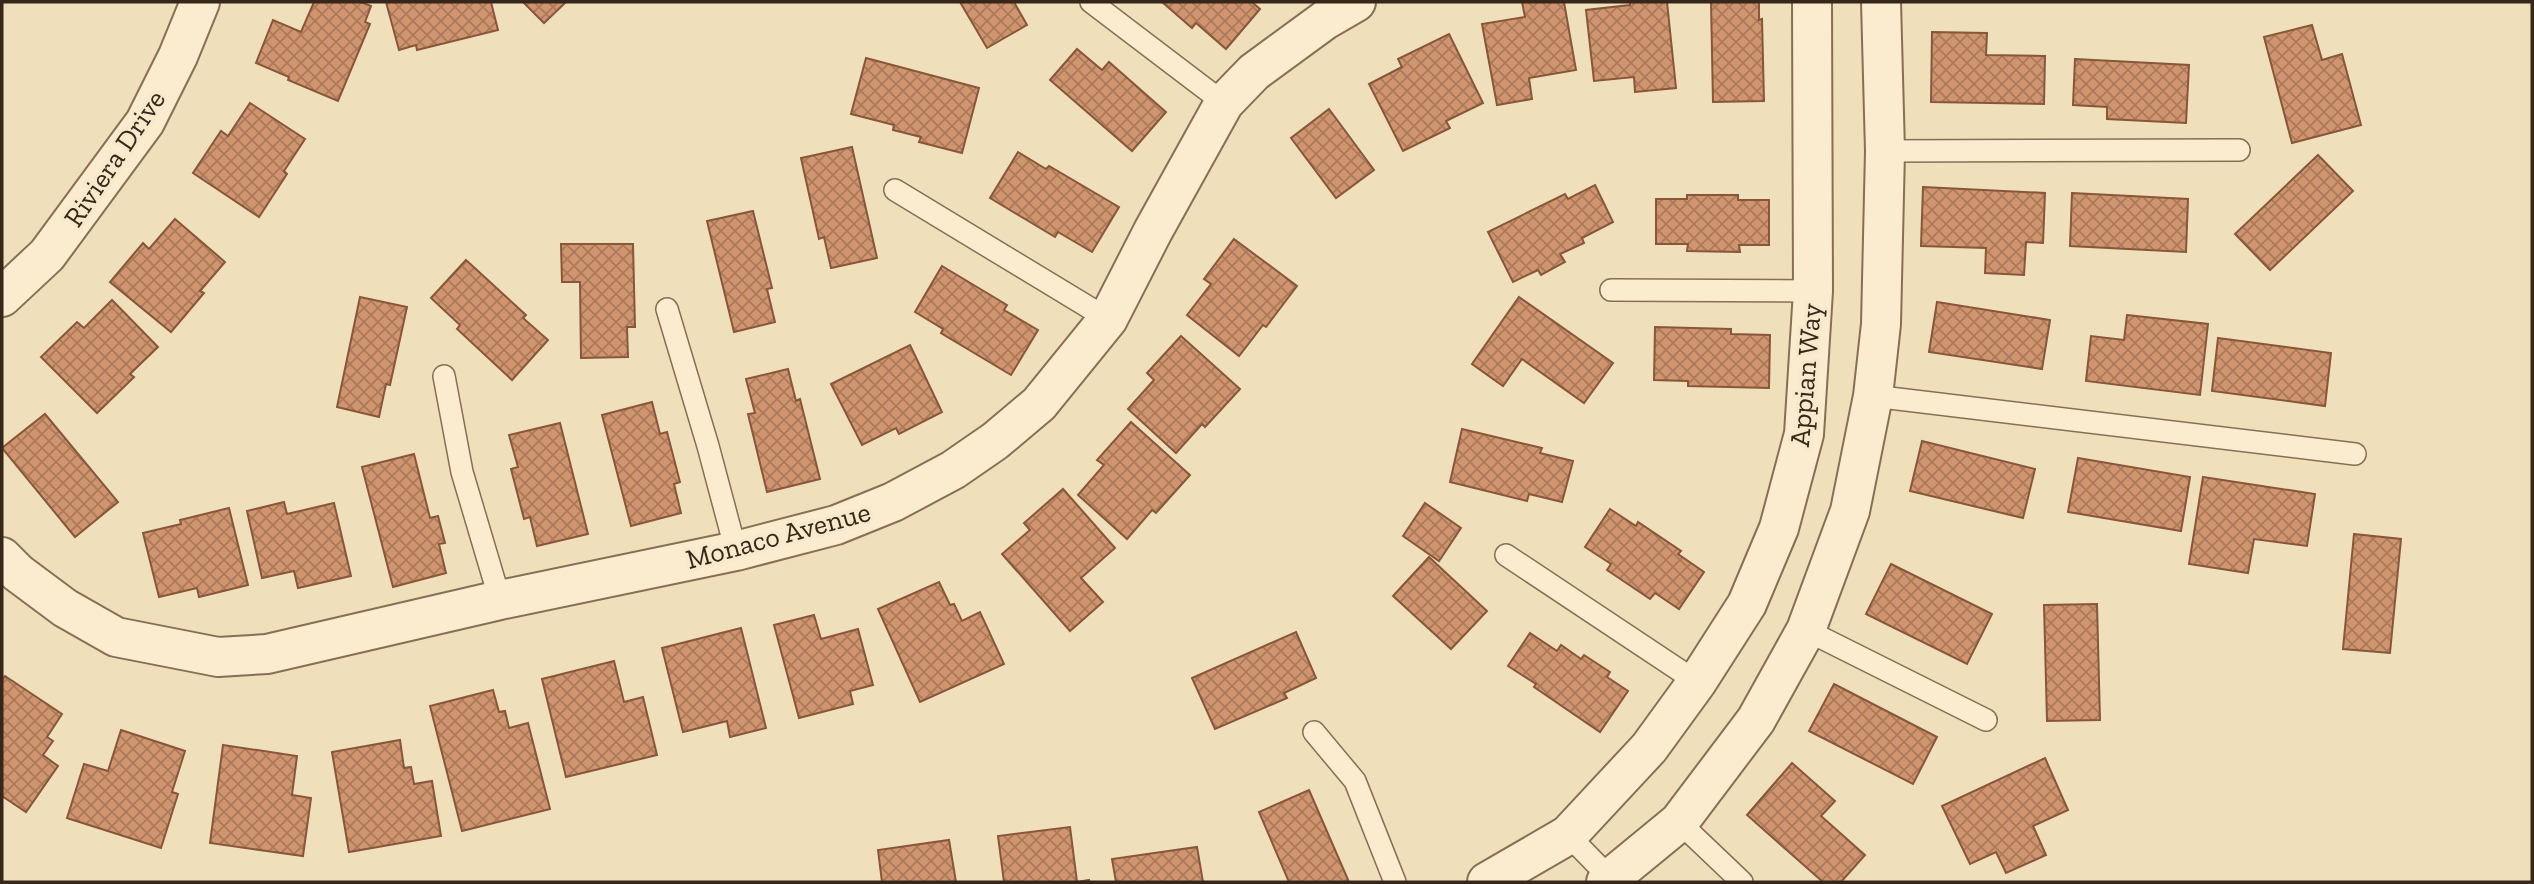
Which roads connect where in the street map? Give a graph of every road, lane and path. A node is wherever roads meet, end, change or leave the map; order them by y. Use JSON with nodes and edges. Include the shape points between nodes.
{"nodes":[{"id":1,"x":200,"y":2,"type":"edge"},
{"id":2,"x":1091,"y":2,"type":"edge"},
{"id":3,"x":1356,"y":2,"type":"edge"},
{"id":4,"x":1812,"y":2,"type":"edge"},
{"id":5,"x":1881,"y":2,"type":"edge"},
{"id":6,"x":1224,"y":103,"type":"junction"},
{"id":7,"x":2239,"y":150,"type":"dead end"},
{"id":8,"x":1885,"y":151,"type":"junction"},
{"id":9,"x":895,"y":190,"type":"dead end"},
{"id":10,"x":1611,"y":290,"type":"dead end"},
{"id":11,"x":1813,"y":291,"type":"junction"},
{"id":12,"x":2,"y":297,"type":"edge"},
{"id":13,"x":667,"y":309,"type":"dead end"},
{"id":14,"x":1108,"y":319,"type":"junction"},
{"id":15,"x":444,"y":376,"type":"dead end"},
{"id":16,"x":1874,"y":396,"type":"junction"},
{"id":17,"x":2355,"y":454,"type":"dead end"},
{"id":18,"x":736,"y":551,"type":"junction"},
{"id":19,"x":1506,"y":555,"type":"dead end"},
{"id":20,"x":2,"y":557,"type":"edge"},
{"id":21,"x":500,"y":600,"type":"junction"},
{"id":22,"x":1807,"y":630,"type":"junction"},
{"id":23,"x":1697,"y":682,"type":"junction"},
{"id":24,"x":1986,"y":720,"type":"dead end"},
{"id":25,"x":1314,"y":732,"type":"dead end"},
{"id":26,"x":1679,"y":822,"type":"junction"},
{"id":27,"x":1568,"y":835,"type":"junction"},
{"id":28,"x":1608,"y":880,"type":"edge"},
{"id":29,"x":1395,"y":882,"type":"edge"},
{"id":30,"x":1488,"y":882,"type":"edge"},
{"id":31,"x":1742,"y":882,"type":"edge"}],
"edges":[{"from":1,"to":12,"type":"street","name":"Riviera Drive","via":[[145,122],[47,255]]},
{"from":2,"to":6,"type":"lane"},
{"from":3,"to":6,"type":"street","name":"Monaco Avenue","via":[[1254,72]]},
{"from":4,"to":11,"type":"street","name":"Appian Way"},
{"from":5,"to":8,"type":"street"},
{"from":6,"to":14,"type":"street","name":"Monaco Avenue"},
{"from":7,"to":8,"type":"lane"},
{"from":8,"to":16,"type":"street","via":[[1881,324]]},
{"from":9,"to":14,"type":"lane"},
{"from":10,"to":11,"type":"lane"},
{"from":11,"to":23,"type":"street","name":"Appian Way","via":[[1804,434],[1779,527],[1747,604]]},
{"from":13,"to":18,"type":"lane"},
{"from":14,"to":18,"type":"street","name":"Monaco Avenue","via":[[1039,404],[953,470],[836,525]]},
{"from":15,"to":21,"type":"lane","via":[[462,472]]},
{"from":16,"to":17,"type":"lane"},
{"from":16,"to":22,"type":"street","via":[[1850,511]]},
{"from":18,"to":21,"type":"street","name":"Monaco Avenue"},
{"from":19,"to":23,"type":"lane"},
{"from":20,"to":21,"type":"street","name":"Monaco Avenue","via":[[65,608],[116,636],[218,657],[267,654]]},
{"from":22,"to":24,"type":"lane"},
{"from":22,"to":26,"type":"street","via":[[1756,720]]},
{"from":23,"to":27,"type":"street","name":"Appian Way","via":[[1649,748]]},
{"from":25,"to":29,"type":"lane","via":[[1355,781]]},
{"from":26,"to":28,"type":"street"},
{"from":26,"to":31,"type":"lane"},
{"from":27,"to":28,"type":"lane"},
{"from":27,"to":30,"type":"street","name":"Appian Way"}]}
